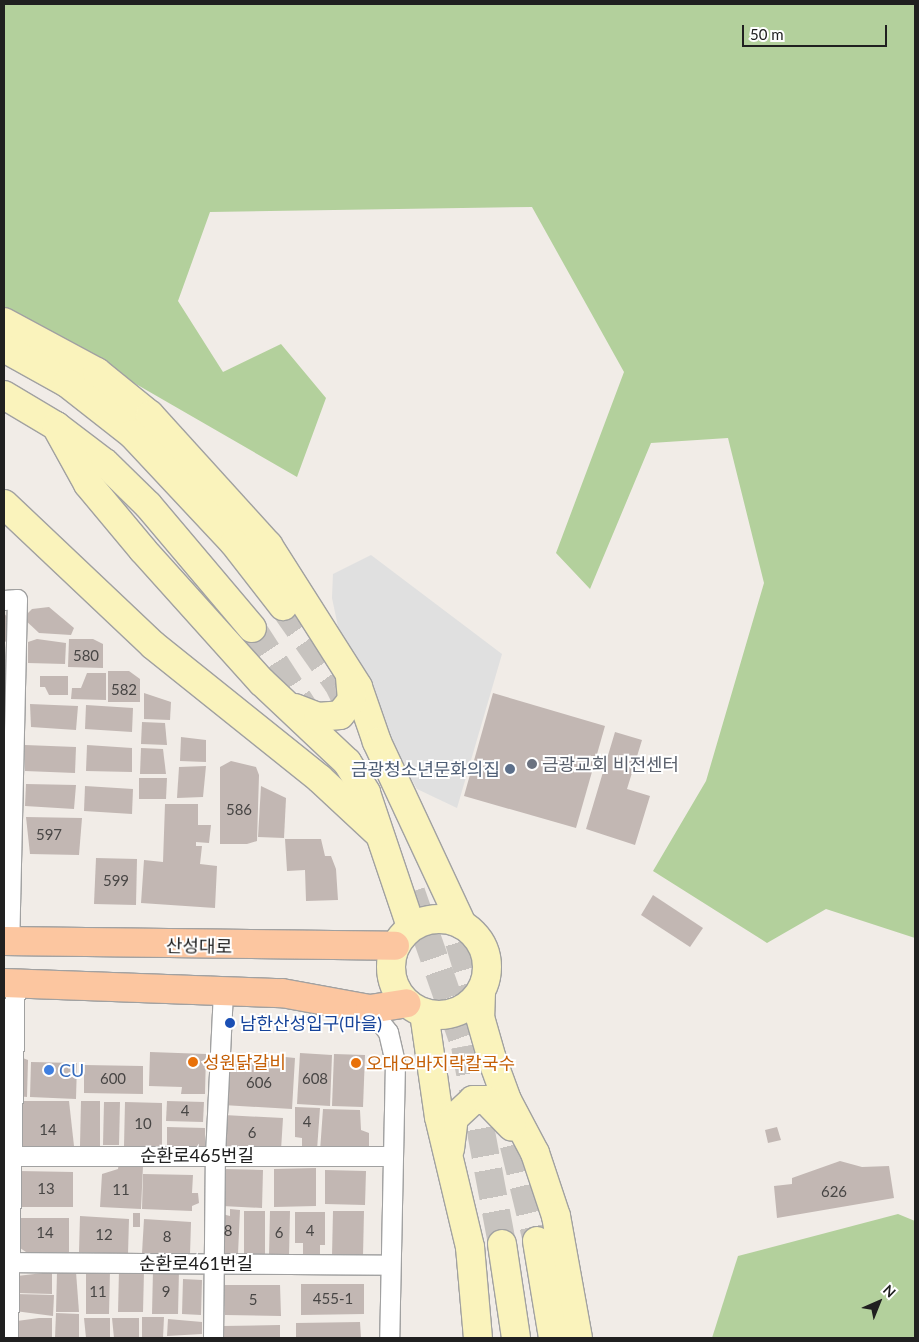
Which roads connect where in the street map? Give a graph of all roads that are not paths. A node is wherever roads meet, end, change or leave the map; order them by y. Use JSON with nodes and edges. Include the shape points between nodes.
{"nodes":[{"id":1,"x":4,"y":322,"type":"edge"},
{"id":2,"x":4,"y":348,"type":"edge"},
{"id":3,"x":4,"y":395,"type":"edge"},
{"id":4,"x":56,"y":426,"type":"junction"},
{"id":5,"x":4,"y":504,"type":"edge"},
{"id":6,"x":10,"y":600,"type":"edge"},
{"id":7,"x":283,"y":606,"type":"tunnel mouth"},
{"id":8,"x":252,"y":628,"type":"tunnel mouth"},
{"id":9,"x":350,"y":672,"type":"junction"},
{"id":10,"x":8,"y":696,"type":"edge"},
{"id":11,"x":289,"y":706,"type":"junction"},
{"id":12,"x":7,"y":782,"type":"edge"},
{"id":13,"x":382,"y":837,"type":"junction"},
{"id":14,"x":462,"y":924,"type":"junction"},
{"id":15,"x":403,"y":936,"type":"junction"},
{"id":16,"x":6,"y":941,"type":"edge"},
{"id":17,"x":9,"y":983,"type":"edge"},
{"id":18,"x":223,"y":990,"type":"junction"},
{"id":19,"x":481,"y":992,"type":"junction"},
{"id":20,"x":415,"y":1008,"type":"junction"},
{"id":21,"x":370,"y":1009,"type":"junction"},
{"id":22,"x":535,"y":1153,"type":"junction"},
{"id":23,"x":450,"y":1154,"type":"junction"},
{"id":24,"x":214,"y":1155,"type":"junction"},
{"id":25,"x":7,"y":1156,"type":"edge"},
{"id":26,"x":390,"y":1156,"type":"junction"},
{"id":27,"x":537,"y":1241,"type":"tunnel mouth"},
{"id":28,"x":502,"y":1244,"type":"tunnel mouth"},
{"id":29,"x":7,"y":1262,"type":"edge"},
{"id":30,"x":214,"y":1264,"type":"junction"},
{"id":31,"x":387,"y":1265,"type":"junction"},
{"id":32,"x":8,"y":1338,"type":"edge"},
{"id":33,"x":213,"y":1338,"type":"edge"},
{"id":34,"x":389,"y":1338,"type":"edge"},
{"id":35,"x":478,"y":1338,"type":"edge"},
{"id":36,"x":516,"y":1338,"type":"edge"},
{"id":37,"x":553,"y":1338,"type":"edge"},
{"id":38,"x":578,"y":1338,"type":"edge"}],
"edges":[{"from":1,"to":9,"type":"main road","via":[[97,372],[150,415],[268,545]]},
{"from":2,"to":7,"type":"main road","via":[[67,383],[132,434],[234,543]]},
{"from":3,"to":4,"type":"main road"},
{"from":4,"to":8,"type":"main road","via":[[148,505]]},
{"from":4,"to":11,"type":"main road","via":[[88,484],[206,624]]},
{"from":5,"to":13,"type":"main road","via":[[153,645],[320,779]]},
{"from":6,"to":10,"type":"street"},
{"from":9,"to":11,"type":"main road","via":[[352,700],[340,715],[318,717]]},
{"from":9,"to":14,"type":"main road"},
{"from":10,"to":12,"type":"street"},
{"from":11,"to":13,"type":"main road","via":[[347,762],[366,793]]},
{"from":12,"to":16,"type":"street"},
{"from":13,"to":15,"type":"main road"},
{"from":14,"to":15,"type":"main road","via":[[436,918]]},
{"from":14,"to":19,"type":"main road","via":[[482,945],[486,958]]},
{"from":15,"to":16,"type":"main road","name":"산성대로"},
{"from":15,"to":20,"type":"main road","via":[[391,977]]},
{"from":17,"to":18,"type":"main road"},
{"from":17,"to":25,"type":"street"},
{"from":18,"to":21,"type":"main road","via":[[282,993]]},
{"from":18,"to":24,"type":"street"},
{"from":19,"to":20,"type":"main road","via":[[456,1012]]},
{"from":19,"to":22,"type":"main road","via":[[480,1017],[492,1059],[507,1100]]},
{"from":20,"to":21,"type":"main road"},
{"from":20,"to":23,"type":"main road"},
{"from":21,"to":26,"type":"street","via":[[388,1032],[395,1062]]},
{"from":22,"to":23,"type":"main road","via":[[486,1100],[473,1100],[454,1118]]},
{"from":22,"to":38,"type":"main road","via":[[556,1216]]},
{"from":23,"to":35,"type":"main road","via":[[470,1247]]},
{"from":24,"to":25,"type":"street","name":"순환로465번길"},
{"from":24,"to":26,"type":"street","name":"순환로465번길"},
{"from":24,"to":30,"type":"street"},
{"from":25,"to":29,"type":"street"},
{"from":26,"to":31,"type":"street"},
{"from":27,"to":37,"type":"main road"},
{"from":28,"to":36,"type":"main road"},
{"from":29,"to":30,"type":"street","name":"순환로461번길"},
{"from":29,"to":32,"type":"street"},
{"from":30,"to":31,"type":"street","name":"순환로461번길"},
{"from":30,"to":33,"type":"street"},
{"from":31,"to":34,"type":"street"}]}
